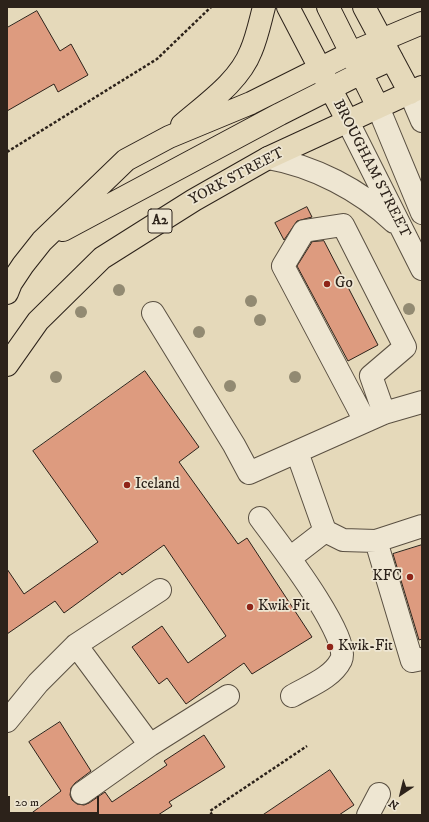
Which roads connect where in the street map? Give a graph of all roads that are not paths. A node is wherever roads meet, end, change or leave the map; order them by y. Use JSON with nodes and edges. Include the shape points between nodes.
{"nodes":[{"id":1,"x":264,"y":7,"type":"edge"},
{"id":2,"x":288,"y":7,"type":"edge"},
{"id":3,"x":328,"y":7,"type":"edge"},
{"id":4,"x":364,"y":7,"type":"edge"},
{"id":5,"x":422,"y":23,"type":"edge"},
{"id":6,"x":381,"y":41,"type":"junction"},
{"id":7,"x":351,"y":53,"type":"junction"},
{"id":8,"x":392,"y":59,"type":"junction"},
{"id":9,"x":321,"y":69,"type":"junction"},
{"id":10,"x":361,"y":73,"type":"junction"},
{"id":11,"x":331,"y":88,"type":"junction"},
{"id":12,"x":416,"y":90,"type":"edge"},
{"id":13,"x":378,"y":107,"type":"junction"},
{"id":14,"x":422,"y":121,"type":"edge"},
{"id":15,"x":348,"y":122,"type":"junction"},
{"id":16,"x":169,"y":137,"type":"junction"},
{"id":17,"x":268,"y":158,"type":"junction"},
{"id":18,"x":422,"y":213,"type":"edge"},
{"id":19,"x":399,"y":226,"type":"junction"},
{"id":20,"x":42,"y":241,"type":"junction"},
{"id":21,"x":422,"y":268,"type":"edge"},
{"id":22,"x":8,"y":285,"type":"edge"},
{"id":23,"x":153,"y":313,"type":"dead end"},
{"id":24,"x":7,"y":365,"type":"edge"},
{"id":25,"x":422,"y":402,"type":"edge"},
{"id":26,"x":375,"y":417,"type":"junction"},
{"id":27,"x":297,"y":452,"type":"junction"},
{"id":28,"x":260,"y":518,"type":"dead end"},
{"id":29,"x":422,"y":526,"type":"edge"},
{"id":30,"x":325,"y":531,"type":"junction"},
{"id":31,"x":376,"y":541,"type":"junction"},
{"id":32,"x":290,"y":558,"type":"junction"},
{"id":33,"x":160,"y":590,"type":"dead end"},
{"id":34,"x":76,"y":646,"type":"junction"},
{"id":35,"x":422,"y":659,"type":"edge"},
{"id":36,"x":228,"y":696,"type":"dead end"},
{"id":37,"x":292,"y":696,"type":"dead end"},
{"id":38,"x":7,"y":721,"type":"edge"},
{"id":39,"x":150,"y":745,"type":"junction"},
{"id":40,"x":82,"y":793,"type":"dead end"},
{"id":41,"x":379,"y":794,"type":"dead end"},
{"id":42,"x":368,"y":815,"type":"edge"}],
"edges":[{"from":1,"to":16,"type":"main road","via":[[251,52],[231,82]]},
{"from":2,"to":9,"type":"main road","name":"BROUGHAM STREET"},
{"from":3,"to":7,"type":"main road"},
{"from":4,"to":6,"type":"main road"},
{"from":5,"to":6,"type":"main road"},
{"from":6,"to":7,"type":"main road"},
{"from":6,"to":8,"type":"main road"},
{"from":7,"to":9,"type":"main road"},
{"from":7,"to":10,"type":"main road"},
{"from":8,"to":10,"type":"main road"},
{"from":8,"to":12,"type":"main road"},
{"from":9,"to":11,"type":"main road","name":"BROUGHAM STREET"},
{"from":9,"to":16,"type":"main road","via":[[251,103]]},
{"from":10,"to":11,"type":"main road"},
{"from":10,"to":13,"type":"main road"},
{"from":11,"to":15,"type":"main road","name":"BROUGHAM STREET"},
{"from":11,"to":20,"type":"main road"},
{"from":12,"to":13,"type":"main road","name":"YORK STREET","number":"A2"},
{"from":12,"to":14,"type":"street"},
{"from":13,"to":15,"type":"main road","name":"YORK STREET","number":"A2"},
{"from":13,"to":18,"type":"street"},
{"from":15,"to":17,"type":"main road","name":"YORK STREET","number":"A2"},
{"from":15,"to":19,"type":"street","name":"BROUGHAM STREET"},
{"from":16,"to":20,"type":"main road","via":[[126,160]]},
{"from":17,"to":19,"type":"street","via":[[289,162],[332,179],[369,201]]},
{"from":17,"to":24,"type":"main road","name":"YORK STREET","number":"A2","via":[[194,200],[102,258],[38,321]]},
{"from":19,"to":21,"type":"street","name":"BROUGHAM STREET"},
{"from":20,"to":22,"type":"main road"},
{"from":23,"to":27,"type":"street","via":[[249,473]]},
{"from":25,"to":26,"type":"street"},
{"from":26,"to":26,"type":"street","via":[[283,266],[304,230],[343,225],[405,346],[371,376]]},
{"from":26,"to":27,"type":"street"},
{"from":27,"to":30,"type":"street"},
{"from":28,"to":32,"type":"street"},
{"from":29,"to":31,"type":"street"},
{"from":30,"to":31,"type":"street","via":[[343,540]]},
{"from":30,"to":32,"type":"street"},
{"from":31,"to":35,"type":"street","via":[[412,661]]},
{"from":32,"to":37,"type":"street","via":[[330,619],[342,643],[342,659],[327,676]]},
{"from":33,"to":34,"type":"street"},
{"from":34,"to":38,"type":"street","via":[[38,683]]},
{"from":34,"to":39,"type":"street"},
{"from":36,"to":39,"type":"street"},
{"from":39,"to":40,"type":"street"},
{"from":41,"to":42,"type":"street"}]}
